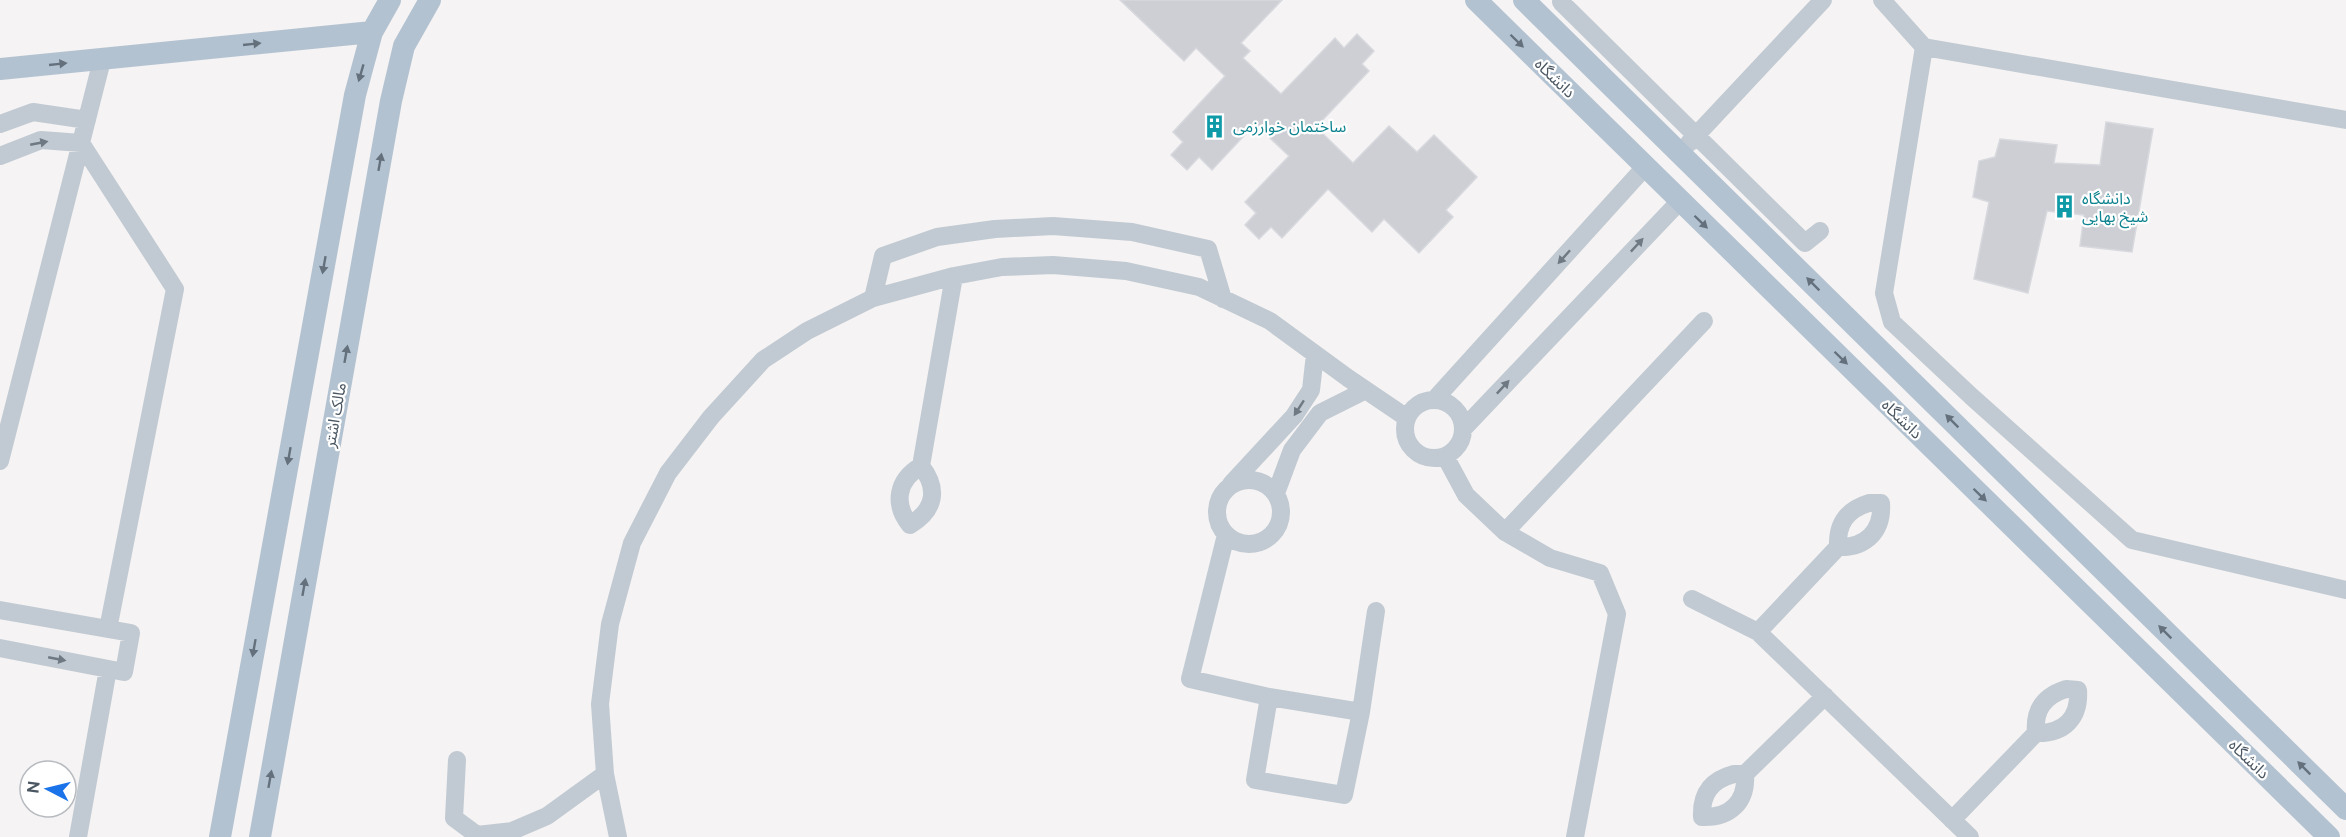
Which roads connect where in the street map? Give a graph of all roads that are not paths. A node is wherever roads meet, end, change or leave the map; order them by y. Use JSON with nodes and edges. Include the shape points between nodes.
{"nodes":[{"id":1,"x":390,"y":0,"type":"edge"},
{"id":2,"x":430,"y":0,"type":"edge"},
{"id":3,"x":1476,"y":0,"type":"edge"},
{"id":4,"x":1524,"y":0,"type":"edge"},
{"id":5,"x":1563,"y":0,"type":"edge"},
{"id":6,"x":1823,"y":0,"type":"edge"},
{"id":7,"x":1882,"y":0,"type":"edge"},
{"id":8,"x":372,"y":32,"type":"junction"},
{"id":9,"x":1924,"y":48,"type":"junction"},
{"id":10,"x":100,"y":68,"type":"dead end"},
{"id":11,"x":0,"y":69,"type":"edge"},
{"id":12,"x":87,"y":120,"type":"junction"},
{"id":13,"x":2346,"y":120,"type":"edge"},
{"id":14,"x":0,"y":124,"type":"edge"},
{"id":15,"x":1696,"y":135,"type":"junction"},
{"id":16,"x":81,"y":143,"type":"junction"},
{"id":17,"x":1679,"y":153,"type":"junction"},
{"id":18,"x":0,"y":156,"type":"edge"},
{"id":19,"x":1645,"y":167,"type":"junction"},
{"id":20,"x":1680,"y":201,"type":"junction"},
{"id":21,"x":1820,"y":231,"type":"dead end"},
{"id":22,"x":954,"y":276,"type":"junction"},
{"id":23,"x":873,"y":298,"type":"junction"},
{"id":24,"x":1223,"y":299,"type":"junction"},
{"id":25,"x":1704,"y":321,"type":"dead end"},
{"id":26,"x":1315,"y":354,"type":"junction"},
{"id":27,"x":1366,"y":390,"type":"junction"},
{"id":28,"x":1434,"y":400,"type":"junction"},
{"id":29,"x":1407,"y":418,"type":"junction"},
{"id":30,"x":1463,"y":429,"type":"junction"},
{"id":31,"x":1445,"y":456,"type":"junction"},
{"id":32,"x":0,"y":461,"type":"edge"},
{"id":33,"x":921,"y":466,"type":"dead end"},
{"id":34,"x":1228,"y":487,"type":"junction"},
{"id":35,"x":1276,"y":493,"type":"junction"},
{"id":36,"x":1505,"y":532,"type":"junction"},
{"id":37,"x":1226,"y":535,"type":"junction"},
{"id":38,"x":1838,"y":547,"type":"dead end"},
{"id":39,"x":2346,"y":590,"type":"edge"},
{"id":40,"x":1692,"y":599,"type":"dead end"},
{"id":41,"x":0,"y":610,"type":"edge"},
{"id":42,"x":1376,"y":611,"type":"dead end"},
{"id":43,"x":108,"y":629,"type":"junction"},
{"id":44,"x":1758,"y":632,"type":"junction"},
{"id":45,"x":0,"y":648,"type":"edge"},
{"id":46,"x":108,"y":669,"type":"junction"},
{"id":47,"x":1269,"y":696,"type":"junction"},
{"id":48,"x":1825,"y":696,"type":"junction"},
{"id":49,"x":1361,"y":712,"type":"junction"},
{"id":50,"x":2036,"y":733,"type":"dead end"},
{"id":51,"x":457,"y":760,"type":"dead end"},
{"id":52,"x":605,"y":774,"type":"junction"},
{"id":53,"x":1745,"y":774,"type":"dead end"},
{"id":54,"x":2346,"y":809,"type":"edge"},
{"id":55,"x":1952,"y":820,"type":"junction"},
{"id":56,"x":78,"y":837,"type":"edge"},
{"id":57,"x":220,"y":837,"type":"edge"},
{"id":58,"x":260,"y":837,"type":"edge"},
{"id":59,"x":618,"y":837,"type":"edge"},
{"id":60,"x":1575,"y":837,"type":"edge"},
{"id":61,"x":1970,"y":837,"type":"edge"},
{"id":62,"x":2329,"y":837,"type":"edge"}],
"edges":[{"from":1,"to":8,"type":"main road"},
{"from":58,"to":2,"type":"main road","name":"مالک اشتر","one_way":true,"via":[[391,101],[404,46]]},
{"from":3,"to":19,"type":"main road","name":"دانشگاه","one_way":true},
{"from":4,"to":17,"type":"main road","name":"دانشگاه"},
{"from":5,"to":15,"type":"street"},
{"from":6,"to":15,"type":"street"},
{"from":7,"to":9,"type":"street"},
{"from":11,"to":8,"type":"main road","one_way":true},
{"from":8,"to":57,"type":"main road","one_way":true,"via":[[355,95]]},
{"from":9,"to":13,"type":"street"},
{"from":9,"to":39,"type":"street","via":[[1884,293],[1892,322],[2132,540]]},
{"from":10,"to":12,"type":"street"},
{"from":12,"to":14,"type":"street","via":[[33,112]]},
{"from":12,"to":16,"type":"street"},
{"from":15,"to":17,"type":"street"},
{"from":15,"to":21,"type":"street","via":[[1805,243]]},
{"from":18,"to":16,"type":"street","one_way":true,"via":[[41,140]]},
{"from":16,"to":32,"type":"street"},
{"from":16,"to":43,"type":"street","via":[[175,289]]},
{"from":54,"to":17,"type":"main road","name":"دانشگاه","one_way":true},
{"from":19,"to":20,"type":"main road","name":"دانشگاه"},
{"from":19,"to":28,"type":"street","one_way":true},
{"from":30,"to":20,"type":"street","one_way":true},
{"from":20,"to":62,"type":"main road","name":"دانشگاه","one_way":true},
{"from":22,"to":23,"type":"street"},
{"from":22,"to":24,"type":"street","via":[[1002,267],[1053,265],[1126,271],[1199,287]]},
{"from":22,"to":33,"type":"street"},
{"from":23,"to":24,"type":"street","via":[[883,256],[937,237],[1053,226],[1132,232],[1208,249]]},
{"from":23,"to":52,"type":"street","via":[[807,331],[763,360],[711,417],[668,473],[632,543],[610,624],[600,704]]},
{"from":24,"to":26,"type":"street","via":[[1270,321]]},
{"from":25,"to":36,"type":"street"},
{"from":26,"to":27,"type":"street"},
{"from":26,"to":34,"type":"street","one_way":true,"via":[[1311,390],[1294,416]]},
{"from":27,"to":29,"type":"street"},
{"from":27,"to":35,"type":"street","via":[[1320,413],[1292,450]]},
{"from":28,"to":29,"type":"street","via":[[1423,402]]},
{"from":28,"to":30,"type":"street","via":[[1455,409]]},
{"from":29,"to":31,"type":"street","via":[[1407,440],[1414,450],[1423,456]]},
{"from":30,"to":31,"type":"street","via":[[1455,450]]},
{"from":31,"to":36,"type":"street","via":[[1466,495]]},
{"from":34,"to":35,"type":"street","via":[[1248,479],[1268,485]]},
{"from":34,"to":37,"type":"street","via":[[1217,505],[1217,516]]},
{"from":35,"to":37,"type":"street","via":[[1282,513],[1274,533],[1266,540],[1245,544]]},
{"from":36,"to":60,"type":"street","via":[[1550,558],[1600,573],[1617,614]]},
{"from":37,"to":47,"type":"street","via":[[1190,679]]},
{"from":38,"to":44,"type":"street"},
{"from":40,"to":44,"type":"street"},
{"from":41,"to":43,"type":"street"},
{"from":42,"to":49,"type":"street"},
{"from":43,"to":46,"type":"street","via":[[131,633],[124,672]]},
{"from":44,"to":48,"type":"street"},
{"from":45,"to":46,"type":"street","one_way":true},
{"from":46,"to":56,"type":"street"},
{"from":47,"to":49,"type":"street"},
{"from":47,"to":49,"type":"street","via":[[1255,780],[1344,795]]},
{"from":48,"to":53,"type":"street"},
{"from":48,"to":55,"type":"street"},
{"from":50,"to":55,"type":"street"},
{"from":51,"to":52,"type":"street","via":[[454,818],[477,835],[512,831],[547,816]]},
{"from":52,"to":59,"type":"street"},
{"from":55,"to":61,"type":"street"}]}
